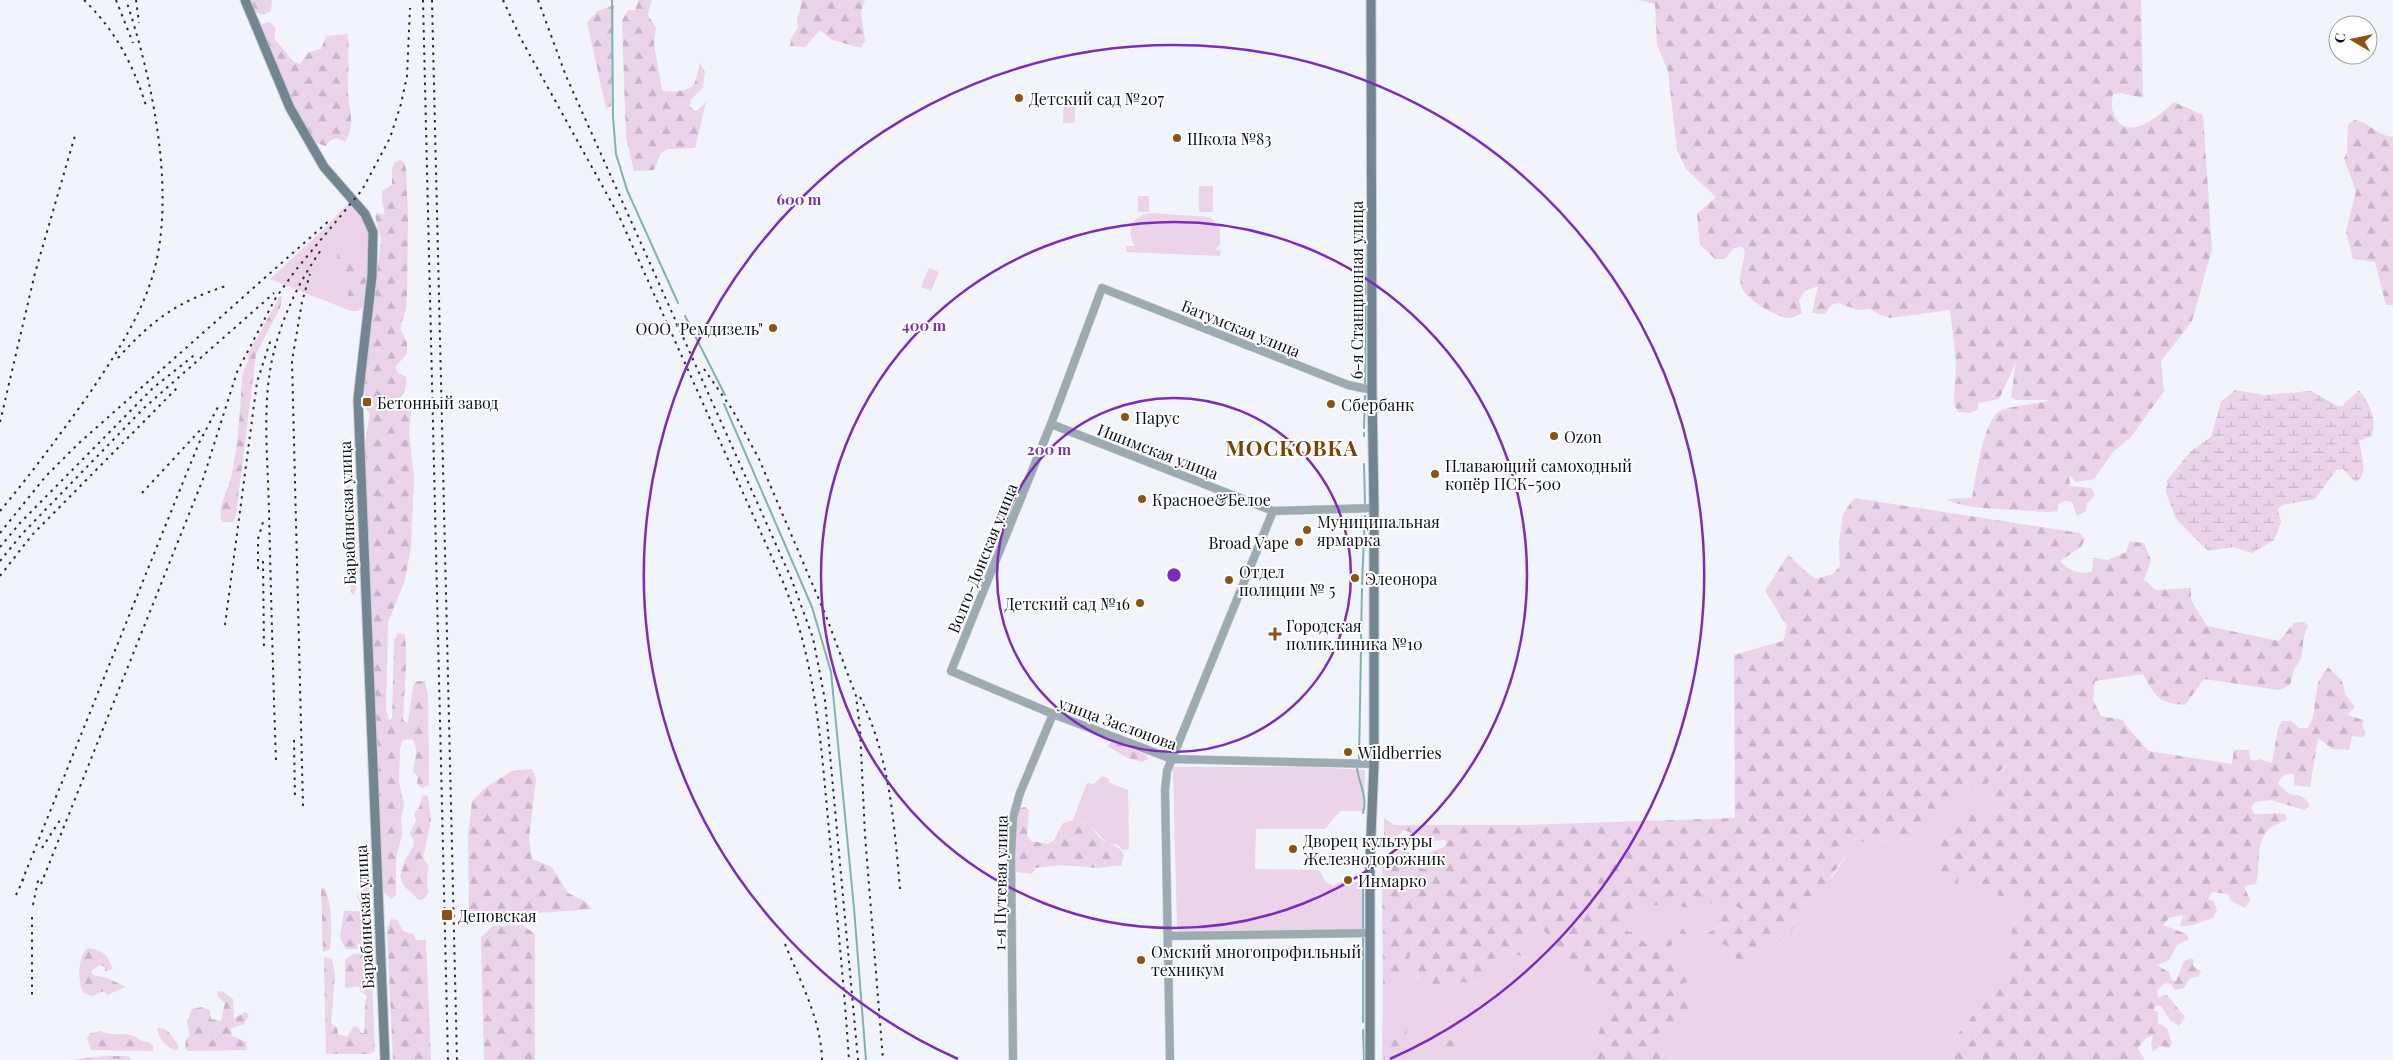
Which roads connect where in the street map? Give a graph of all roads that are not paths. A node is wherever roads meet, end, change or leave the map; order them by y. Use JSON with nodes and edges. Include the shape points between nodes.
{"nodes":[{"id":1,"x":245,"y":0,"type":"edge"},
{"id":2,"x":1371,"y":0,"type":"edge"},
{"id":3,"x":1102,"y":288,"type":"joint"},
{"id":4,"x":1372,"y":390,"type":"junction"},
{"id":5,"x":1051,"y":424,"type":"junction"},
{"id":6,"x":1374,"y":508,"type":"junction"},
{"id":7,"x":1273,"y":511,"type":"junction"},
{"id":8,"x":951,"y":671,"type":"joint"},
{"id":9,"x":1053,"y":714,"type":"junction"},
{"id":10,"x":1172,"y":759,"type":"junction"},
{"id":11,"x":1374,"y":764,"type":"junction"},
{"id":12,"x":1370,"y":933,"type":"junction"},
{"id":13,"x":1168,"y":936,"type":"junction"},
{"id":14,"x":386,"y":1060,"type":"edge"},
{"id":15,"x":1013,"y":1060,"type":"edge"},
{"id":16,"x":1170,"y":1060,"type":"edge"},
{"id":17,"x":1370,"y":1060,"type":"edge"}],
"edges":[{"from":1,"to":14,"type":"main road","name":"Барабинская улица","via":[[290,108],[324,166],[365,214],[373,232],[372,276],[358,399]]},
{"from":2,"to":4,"type":"main road","name":"6-я Станционная улица"},
{"from":3,"to":4,"type":"street","name":"Батумская улица","via":[[1348,385]]},
{"from":3,"to":5,"type":"street","name":"Волго-Донская улица"},
{"from":4,"to":6,"type":"main road","name":"6-я Станционная улица"},
{"from":5,"to":7,"type":"street","name":"Ишимская улица"},
{"from":5,"to":8,"type":"street","name":"Волго-Донская улица"},
{"from":6,"to":7,"type":"street","name":"Ишимская улица"},
{"from":6,"to":11,"type":"main road","name":"6-я Станционная улица"},
{"from":7,"to":10,"type":"street"},
{"from":8,"to":9,"type":"street","name":"улица Заслонова"},
{"from":9,"to":10,"type":"street","name":"улица Заслонова"},
{"from":9,"to":15,"type":"street","name":"1-я Путевая улица","via":[[1013,818]]},
{"from":10,"to":11,"type":"street","name":"улица Заслонова"},
{"from":10,"to":13,"type":"street","via":[[1165,790]]},
{"from":11,"to":12,"type":"main road","name":"6-я Станционная улица"},
{"from":12,"to":13,"type":"street"},
{"from":12,"to":17,"type":"main road","name":"6-я Станционная улица"},
{"from":13,"to":16,"type":"street"}]}
